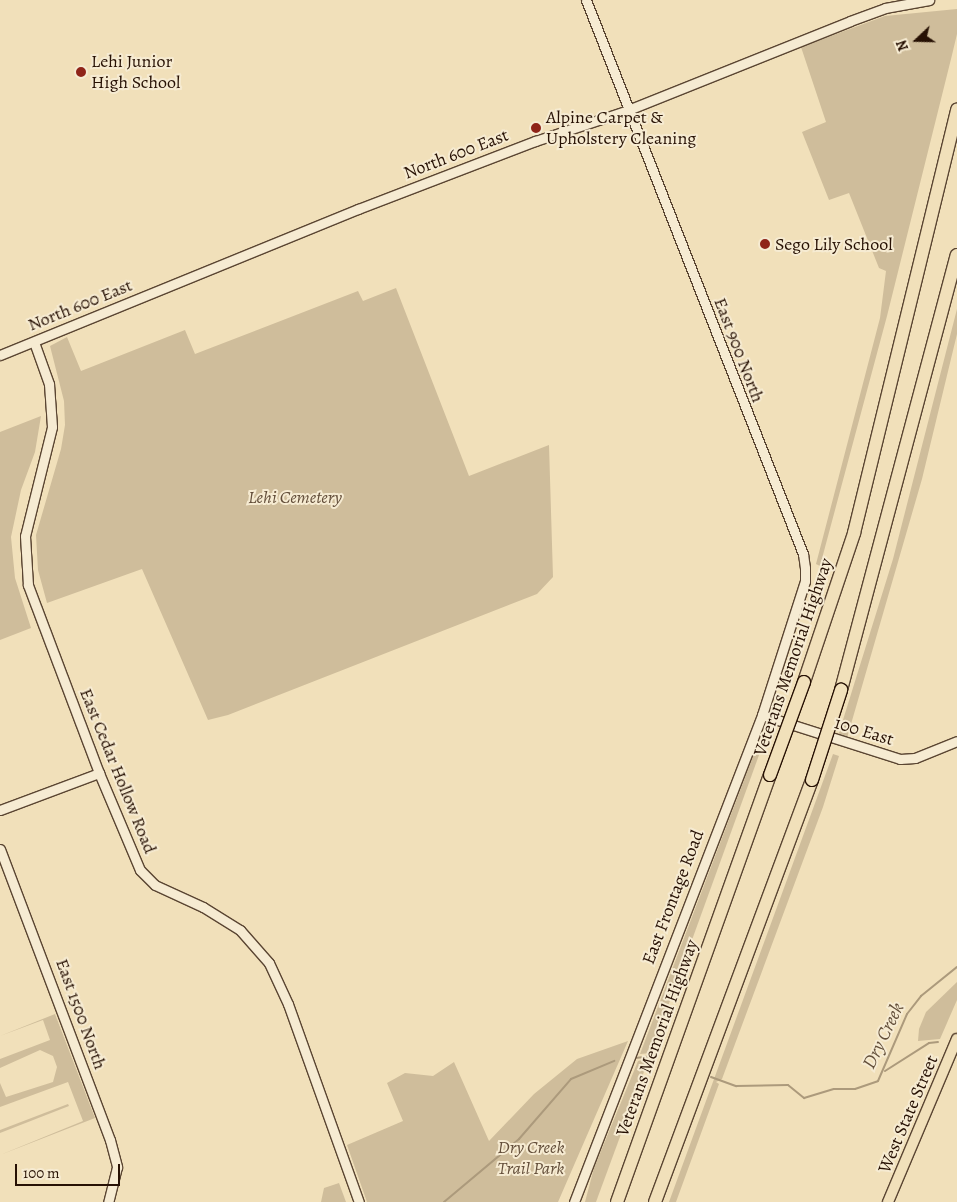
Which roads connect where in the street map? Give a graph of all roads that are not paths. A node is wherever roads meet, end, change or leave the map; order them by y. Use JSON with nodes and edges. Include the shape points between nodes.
{"nodes":[{"id":1,"x":586,"y":0,"type":"edge"},
{"id":2,"x":929,"y":0,"type":"edge"},
{"id":3,"x":957,"y":109,"type":"edge"},
{"id":4,"x":628,"y":110,"type":"junction"},
{"id":5,"x":957,"y":256,"type":"edge"},
{"id":6,"x":34,"y":342,"type":"junction"},
{"id":7,"x":0,"y":355,"type":"edge"},
{"id":8,"x":762,"y":715,"type":"junction"},
{"id":9,"x":957,"y":741,"type":"edge"},
{"id":10,"x":99,"y":773,"type":"junction"},
{"id":11,"x":0,"y":810,"type":"edge"},
{"id":12,"x":0,"y":848,"type":"edge"},
{"id":13,"x":957,"y":1040,"type":"edge"},
{"id":14,"x":110,"y":1198,"type":"edge"},
{"id":15,"x":359,"y":1202,"type":"edge"},
{"id":16,"x":574,"y":1202,"type":"edge"},
{"id":17,"x":617,"y":1202,"type":"edge"},
{"id":18,"x":654,"y":1202,"type":"edge"},
{"id":19,"x":888,"y":1202,"type":"edge"}],
"edges":[{"from":1,"to":4,"type":"street","name":"East 900 North"},
{"from":2,"to":4,"type":"street","name":"North 600 East","via":[[876,11]]},
{"from":3,"to":17,"type":"highway","name":"Veterans Memorial Highway","bridge":true,"via":[[854,533],[804,682]]},
{"from":4,"to":6,"type":"street","name":"North 600 East","via":[[535,141],[379,201]]},
{"from":4,"to":8,"type":"street","name":"East 900 North","via":[[803,554],[805,581]]},
{"from":5,"to":18,"type":"highway","bridge":true,"via":[[841,690],[812,780]]},
{"from":6,"to":7,"type":"street","name":"North 600 East"},
{"from":6,"to":10,"type":"street","name":"East Cedar Hollow Road","via":[[49,384],[52,428],[25,536],[28,586]]},
{"from":8,"to":9,"type":"street","name":"100 East","via":[[900,759],[915,758]]},
{"from":8,"to":16,"type":"street","name":"East Frontage Road"},
{"from":10,"to":11,"type":"street"},
{"from":10,"to":15,"type":"street","name":"East Cedar Hollow Road","via":[[140,870],[155,885],[203,907],[240,930],[269,963],[288,1004]]},
{"from":12,"to":14,"type":"street","name":"East 1500 North","via":[[110,1140],[117,1167]]},
{"from":13,"to":19,"type":"main road","name":"West State Street"}]}
